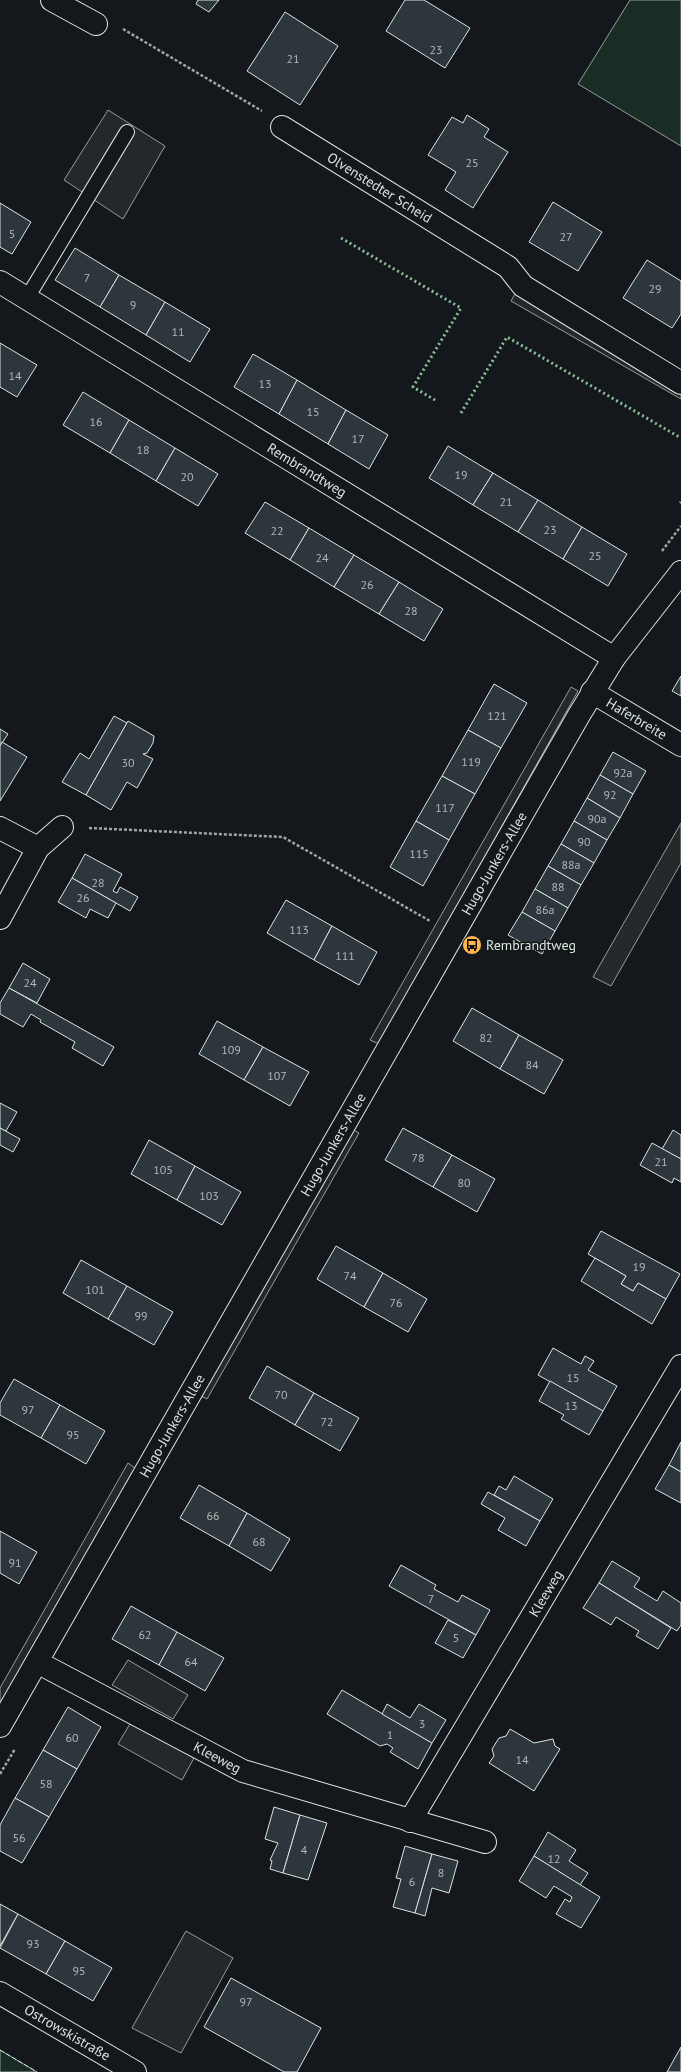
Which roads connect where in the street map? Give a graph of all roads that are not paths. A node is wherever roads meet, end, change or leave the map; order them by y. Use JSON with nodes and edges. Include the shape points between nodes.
{"nodes":[{"id":1,"x":52,"y":0,"type":"edge"},
{"id":2,"x":96,"y":24,"type":"dead end"},
{"id":3,"x":282,"y":127,"type":"road end"},
{"id":4,"x":127,"y":132,"type":"dead end"},
{"id":5,"x":0,"y":282,"type":"edge"},
{"id":6,"x":26,"y":298,"type":"junction"},
{"id":7,"x":681,"y":383,"type":"edge"},
{"id":8,"x":681,"y":572,"type":"edge"},
{"id":9,"x":614,"y":658,"type":"junction"},
{"id":10,"x":592,"y":692,"type":"junction"},
{"id":11,"x":681,"y":745,"type":"edge"},
{"id":12,"x":62,"y":827,"type":"road end"},
{"id":13,"x":0,"y":828,"type":"edge"},
{"id":14,"x":38,"y":848,"type":"junction"},
{"id":15,"x":0,"y":918,"type":"edge"},
{"id":16,"x":681,"y":1366,"type":"edge"},
{"id":17,"x":37,"y":1662,"type":"junction"},
{"id":18,"x":0,"y":1726,"type":"edge"},
{"id":19,"x":410,"y":1821,"type":"junction"},
{"id":20,"x":485,"y":1842,"type":"dead end"},
{"id":21,"x":0,"y":1993,"type":"edge"},
{"id":22,"x":135,"y":2072,"type":"edge"}],
"edges":[{"from":1,"to":2,"type":"street"},
{"from":3,"to":7,"type":"street","name":"Olvenstedter Scheid","via":[[508,267],[523,286]]},
{"from":4,"to":6,"type":"lane"},
{"from":5,"to":6,"type":"street","name":"Rembrandtweg"},
{"from":6,"to":9,"type":"street","name":"Rembrandtweg"},
{"from":8,"to":9,"type":"street","name":"Hugo-Junkers-Allee"},
{"from":9,"to":10,"type":"street","name":"Hugo-Junkers-Allee"},
{"from":10,"to":11,"type":"street","name":"Haferbreite"},
{"from":10,"to":17,"type":"street","name":"Hugo-Junkers-Allee"},
{"from":12,"to":14,"type":"street"},
{"from":13,"to":14,"type":"street"},
{"from":14,"to":15,"type":"street"},
{"from":16,"to":19,"type":"street","name":"Kleeweg"},
{"from":17,"to":18,"type":"street","name":"Hugo-Junkers-Allee"},
{"from":17,"to":19,"type":"street","name":"Kleeweg","via":[[243,1770]]},
{"from":19,"to":20,"type":"street","name":"Kleeweg"},
{"from":21,"to":22,"type":"street","name":"Ostrowskistraße"}]}
